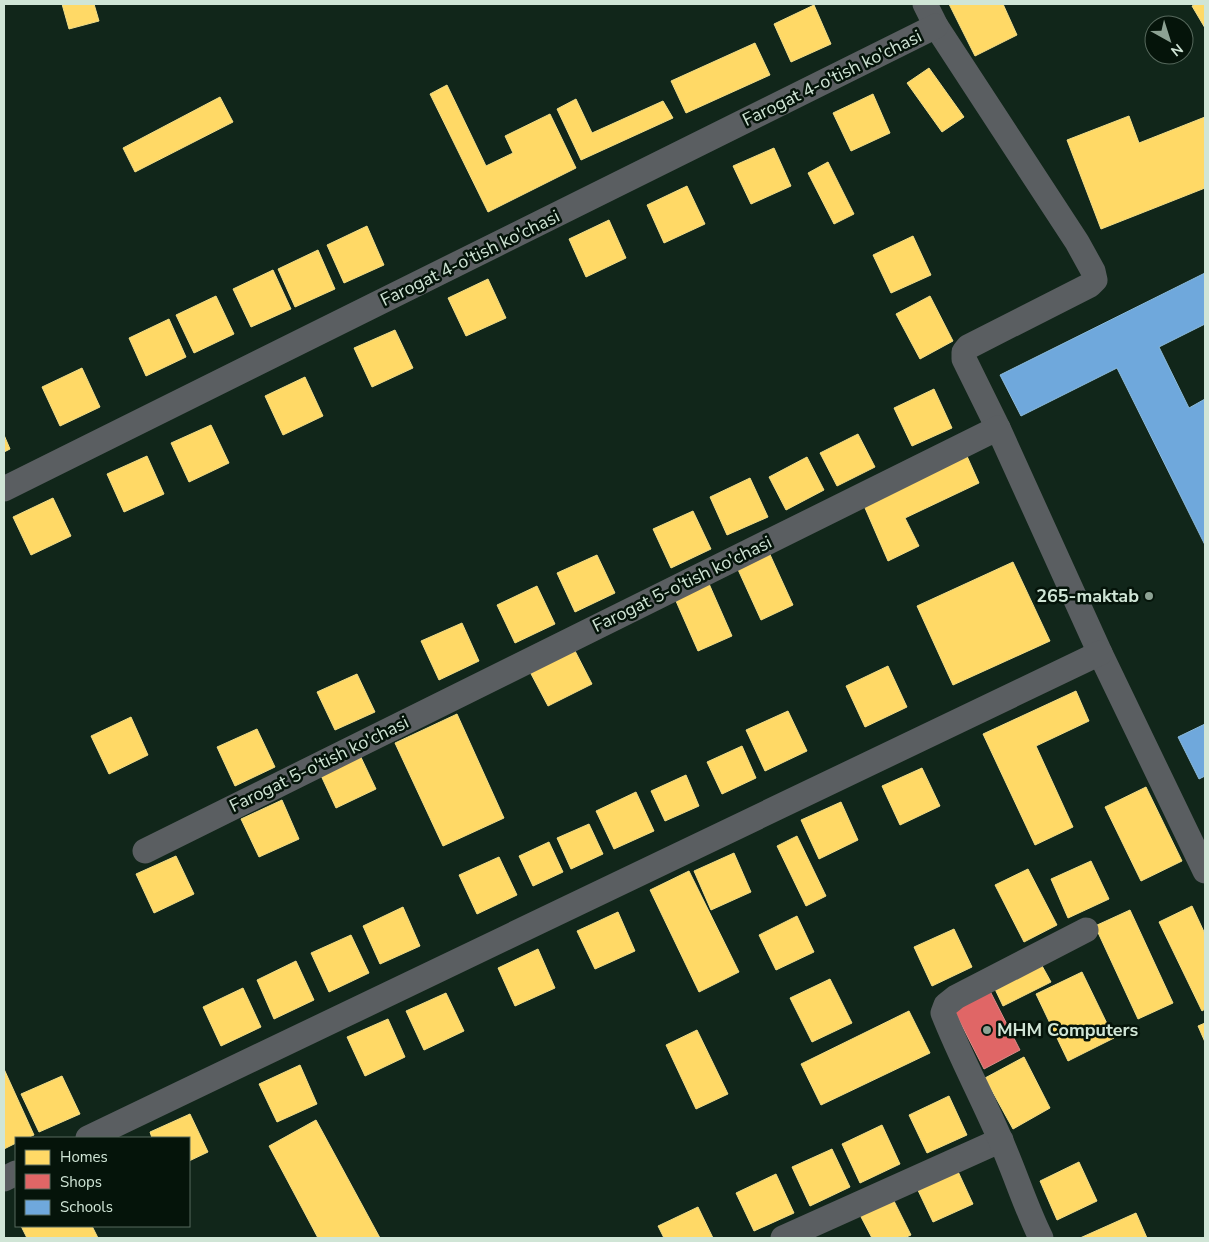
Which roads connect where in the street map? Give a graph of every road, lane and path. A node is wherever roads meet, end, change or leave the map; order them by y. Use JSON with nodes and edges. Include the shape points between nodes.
{"nodes":[{"id":1,"x":925,"y":4,"type":"edge"},
{"id":2,"x":936,"y":26,"type":"junction"},
{"id":3,"x":998,"y":428,"type":"junction"},
{"id":4,"x":4,"y":489,"type":"edge"},
{"id":5,"x":1100,"y":653,"type":"junction"},
{"id":6,"x":145,"y":851,"type":"dead end"},
{"id":7,"x":1205,"y":871,"type":"edge"},
{"id":8,"x":1086,"y":930,"type":"dead end"},
{"id":9,"x":90,"y":1137,"type":"edge"},
{"id":10,"x":1001,"y":1140,"type":"junction"},
{"id":11,"x":783,"y":1238,"type":"edge"},
{"id":12,"x":1041,"y":1238,"type":"edge"}],
"edges":[{"from":1,"to":2,"type":"street"},
{"from":2,"to":3,"type":"street","via":[[1093,271],[1094,280],[1090,285],[968,347],[964,352],[964,359]]},
{"from":2,"to":4,"type":"street","name":"Farogat 4-o'tish ko'chasi"},
{"from":3,"to":5,"type":"street"},
{"from":3,"to":6,"type":"street","name":"Farogat 5-o'tish ko'chasi"},
{"from":5,"to":7,"type":"street"},
{"from":5,"to":9,"type":"street"},
{"from":8,"to":10,"type":"street","via":[[946,1005],[943,1013],[954,1043]]},
{"from":10,"to":11,"type":"street"},
{"from":10,"to":12,"type":"street","via":[[1026,1209]]}]}
